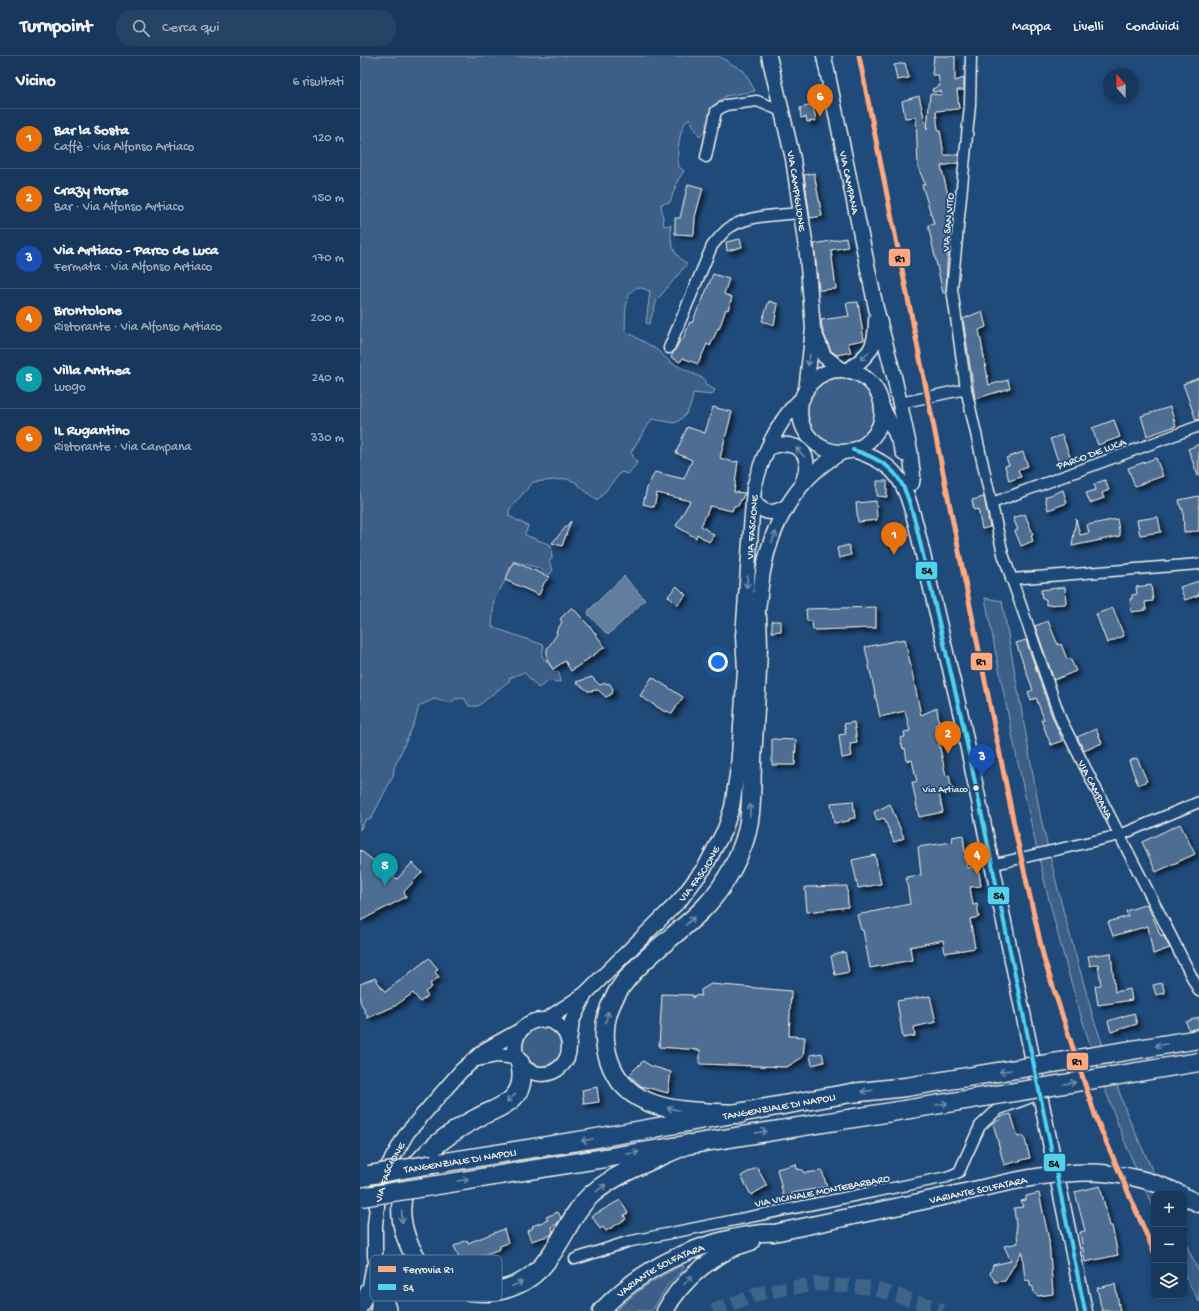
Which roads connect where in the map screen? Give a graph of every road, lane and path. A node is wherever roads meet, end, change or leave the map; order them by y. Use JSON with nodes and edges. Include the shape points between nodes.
{"nodes":[{"id":1,"x":769,"y":56,"type":"edge"},
{"id":2,"x":824,"y":56,"type":"edge"},
{"id":3,"x":971,"y":56,"type":"edge"},
{"id":4,"x":782,"y":111,"type":"junction"},
{"id":5,"x":706,"y":157,"type":"dead end"},
{"id":6,"x":800,"y":213,"type":"junction"},
{"id":7,"x":876,"y":308,"type":"junction"},
{"id":8,"x":813,"y":328,"type":"junction"},
{"id":9,"x":669,"y":348,"type":"dead end"},
{"id":10,"x":890,"y":359,"type":"junction"},
{"id":11,"x":844,"y":371,"type":"junction"},
{"id":12,"x":966,"y":389,"type":"junction"},
{"id":13,"x":804,"y":394,"type":"junction"},
{"id":14,"x":900,"y":403,"type":"junction"},
{"id":15,"x":882,"y":405,"type":"junction"},
{"id":16,"x":1199,"y":426,"type":"edge"},
{"id":17,"x":768,"y":448,"type":"junction"},
{"id":18,"x":848,"y":451,"type":"junction"},
{"id":19,"x":912,"y":483,"type":"junction"},
{"id":20,"x":802,"y":485,"type":"junction"},
{"id":21,"x":753,"y":500,"type":"junction"},
{"id":22,"x":992,"y":503,"type":"junction"},
{"id":23,"x":786,"y":507,"type":"junction"},
{"id":24,"x":916,"y":525,"type":"junction"},
{"id":25,"x":1199,"y":564,"type":"edge"},
{"id":26,"x":1011,"y":579,"type":"junction"},
{"id":27,"x":757,"y":617,"type":"junction"},
{"id":28,"x":745,"y":670,"type":"junction"},
{"id":29,"x":1199,"y":802,"type":"edge"},
{"id":30,"x":1120,"y":835,"type":"junction"},
{"id":31,"x":991,"y":865,"type":"junction"},
{"id":32,"x":1199,"y":991,"type":"edge"},
{"id":33,"x":585,"y":994,"type":"junction"},
{"id":34,"x":546,"y":1020,"type":"junction"},
{"id":35,"x":521,"y":1030,"type":"junction"},
{"id":36,"x":1199,"y":1039,"type":"edge"},
{"id":37,"x":569,"y":1042,"type":"junction"},
{"id":38,"x":474,"y":1059,"type":"junction"},
{"id":39,"x":518,"y":1060,"type":"junction"},
{"id":40,"x":1199,"y":1062,"type":"edge"},
{"id":41,"x":1038,"y":1094,"type":"junction"},
{"id":42,"x":740,"y":1114,"type":"junction"},
{"id":43,"x":688,"y":1144,"type":"junction"},
{"id":44,"x":365,"y":1176,"type":"edge"},
{"id":45,"x":1174,"y":1191,"type":"edge"},
{"id":46,"x":360,"y":1197,"type":"edge"},
{"id":47,"x":1187,"y":1198,"type":"edge"},
{"id":48,"x":1199,"y":1204,"type":"edge"},
{"id":49,"x":774,"y":1232,"type":"junction"},
{"id":50,"x":375,"y":1255,"type":"edge"},
{"id":51,"x":416,"y":1255,"type":"edge"},
{"id":52,"x":575,"y":1259,"type":"dead end"},
{"id":53,"x":370,"y":1286,"type":"edge"},
{"id":54,"x":502,"y":1290,"type":"edge"},
{"id":55,"x":379,"y":1301,"type":"edge"},
{"id":56,"x":385,"y":1301,"type":"edge"},
{"id":57,"x":360,"y":1308,"type":"edge"},
{"id":58,"x":378,"y":1311,"type":"edge"},
{"id":59,"x":388,"y":1311,"type":"edge"},
{"id":60,"x":601,"y":1311,"type":"edge"},
{"id":61,"x":665,"y":1311,"type":"edge"},
{"id":62,"x":1085,"y":1311,"type":"edge"}],
"edges":[{"from":1,"to":4,"type":"main road","name":"VIA CAMPIGLIONE"},
{"from":2,"to":7,"type":"main road","name":"VIA CAMPANA"},
{"from":3,"to":12,"type":"street","name":"VIA SAN VITO","via":[[970,105],[952,289]]},
{"from":4,"to":5,"type":"street","via":[[757,101],[716,110]]},
{"from":4,"to":6,"type":"main road","name":"VIA CAMPIGLIONE","via":[[793,159]]},
{"from":6,"to":8,"type":"main road","name":"VIA CAMPIGLIONE","via":[[807,255]]},
{"from":6,"to":9,"type":"street","via":[[754,218],[732,226],[720,236],[712,246]]},
{"from":7,"to":10,"type":"main road","name":"VIA CAMPANA"},
{"from":7,"to":11,"type":"main road","name":"VIA CAMPANA","one_way":true,"via":[[874,345],[864,358]]},
{"from":8,"to":11,"type":"main road","name":"VIA CAMPIGLIONE","via":[[824,356]]},
{"from":8,"to":13,"type":"main road","name":"VIA CAMPIGLIONE","one_way":true},
{"from":10,"to":14,"type":"main road","name":"VIA CAMPANA"},
{"from":10,"to":15,"type":"main road"},
{"from":11,"to":13,"type":"main road","via":[[817,378]]},
{"from":11,"to":15,"type":"main road","via":[[857,373],[873,385]]},
{"from":12,"to":14,"type":"street"},
{"from":12,"to":22,"type":"street","name":"VIA SAN VITO"},
{"from":13,"to":17,"type":"main road","name":"VIA FASCIONE","via":[[790,410]]},
{"from":13,"to":18,"type":"main road","via":[[801,417],[808,435],[824,448]]},
{"from":14,"to":19,"type":"main road","name":"VIA CAMPANA","via":[[912,465]]},
{"from":15,"to":18,"type":"main road","via":[[880,426],[875,434],[869,441]]},
{"from":15,"to":19,"type":"main road","via":[[900,444]]},
{"from":16,"to":22,"type":"street","name":"PARCO DE LUCA"},
{"from":20,"to":17,"type":"main road","one_way":true,"via":[[806,468],[804,454],[791,444],[783,443]]},
{"from":17,"to":21,"type":"main road","name":"VIA FASCIONE","via":[[758,472]]},
{"from":18,"to":20,"type":"main road","name":"VIA FASCIONE","via":[[827,461]]},
{"from":18,"to":24,"type":"main road","via":[[875,457],[894,470],[907,496]]},
{"from":19,"to":24,"type":"main road"},
{"from":20,"to":23,"type":"main road","name":"VIA FASCIONE"},
{"from":21,"to":23,"type":"main road","via":[[766,512],[776,512]]},
{"from":21,"to":28,"type":"main road","name":"VIA FASCIONE","one_way":true,"via":[[743,636]]},
{"from":22,"to":26,"type":"street","name":"VIA CAMPANA"},
{"from":27,"to":23,"type":"main road","name":"VIA FASCIONE","one_way":true,"via":[[766,558]]},
{"from":24,"to":31,"type":"main road","via":[[962,720]]},
{"from":25,"to":26,"type":"street"},
{"from":26,"to":30,"type":"street","name":"VIA CAMPANA","via":[[1061,720]]},
{"from":27,"to":28,"type":"main road","name":"VIA FASCIONE"},
{"from":42,"to":27,"type":"highway","one_way":true,"via":[[680,1110],[643,1101],[624,1087],[617,1078],[610,1066],[604,1038],[607,1014],[617,990],[640,965],[710,901],[727,878],[743,846],[750,815]]},
{"from":28,"to":33,"type":"main road","name":"VIA FASCIONE","via":[[736,788],[730,814],[714,851],[680,900]]},
{"from":29,"to":30,"type":"street"},
{"from":30,"to":31,"type":"street"},
{"from":30,"to":32,"type":"street","name":"VIA CAMPANA"},
{"from":31,"to":41,"type":"main road"},
{"from":33,"to":34,"type":"main road","name":"VIA FASCIONE"},
{"from":33,"to":37,"type":"main road","via":[[572,1021]]},
{"from":34,"to":35,"type":"main road","via":[[532,1022]]},
{"from":34,"to":37,"type":"main road","via":[[561,1027]]},
{"from":35,"to":38,"type":"main road","name":"VIA FASCIONE"},
{"from":35,"to":39,"type":"main road","via":[[515,1043]]},
{"from":36,"to":42,"type":"highway","name":"TANGENZIALE DI NAPOLI","one_way":true,"bridge":true,"via":[[906,1087],[851,1093]]},
{"from":37,"to":39,"type":"main road","via":[[567,1058],[553,1071],[533,1073]]},
{"from":38,"to":39,"type":"main road","via":[[497,1055]]},
{"from":38,"to":50,"type":"main road","name":"VIA FASCIONE","via":[[412,1127],[388,1166],[378,1197]]},
{"from":39,"to":51,"type":"highway","one_way":true,"via":[[522,1074],[521,1083],[512,1099],[437,1143],[417,1164],[405,1186],[401,1214],[407,1242]]},
{"from":43,"to":40,"type":"highway","name":"TANGENZIALE DI NAPOLI","one_way":true,"bridge":true},
{"from":41,"to":52,"type":"street","name":"VIA VICINALE MONTEBARBARO","via":[[997,1110],[980,1126],[959,1172],[947,1177],[627,1242]]},
{"from":41,"to":62,"type":"main road"},
{"from":42,"to":44,"type":"highway","name":"TANGENZIALE DI NAPOLI","one_way":true,"bridge":true},
{"from":46,"to":43,"type":"highway","name":"TANGENZIALE DI NAPOLI","one_way":true,"bridge":true},
{"from":54,"to":43,"type":"highway","one_way":true,"via":[[521,1283],[545,1263],[591,1195],[620,1175]]},
{"from":45,"to":49,"type":"main road","name":"VARIANTE SOLFATARA","bridge":true,"via":[[1133,1177],[1111,1173],[1069,1172]]},
{"from":47,"to":48,"type":"main road"},
{"from":49,"to":60,"type":"main road","name":"VARIANTE SOLFATARA","via":[[725,1240],[675,1257],[636,1278]]},
{"from":61,"to":49,"type":"main road","name":"VARIANTE SOLFATARA","one_way":true,"via":[[681,1287],[711,1262],[733,1249],[763,1239]]},
{"from":53,"to":57,"type":"main road"},
{"from":55,"to":58,"type":"main road","name":"VIA FASCIONE"},
{"from":56,"to":59,"type":"main road"}]}
